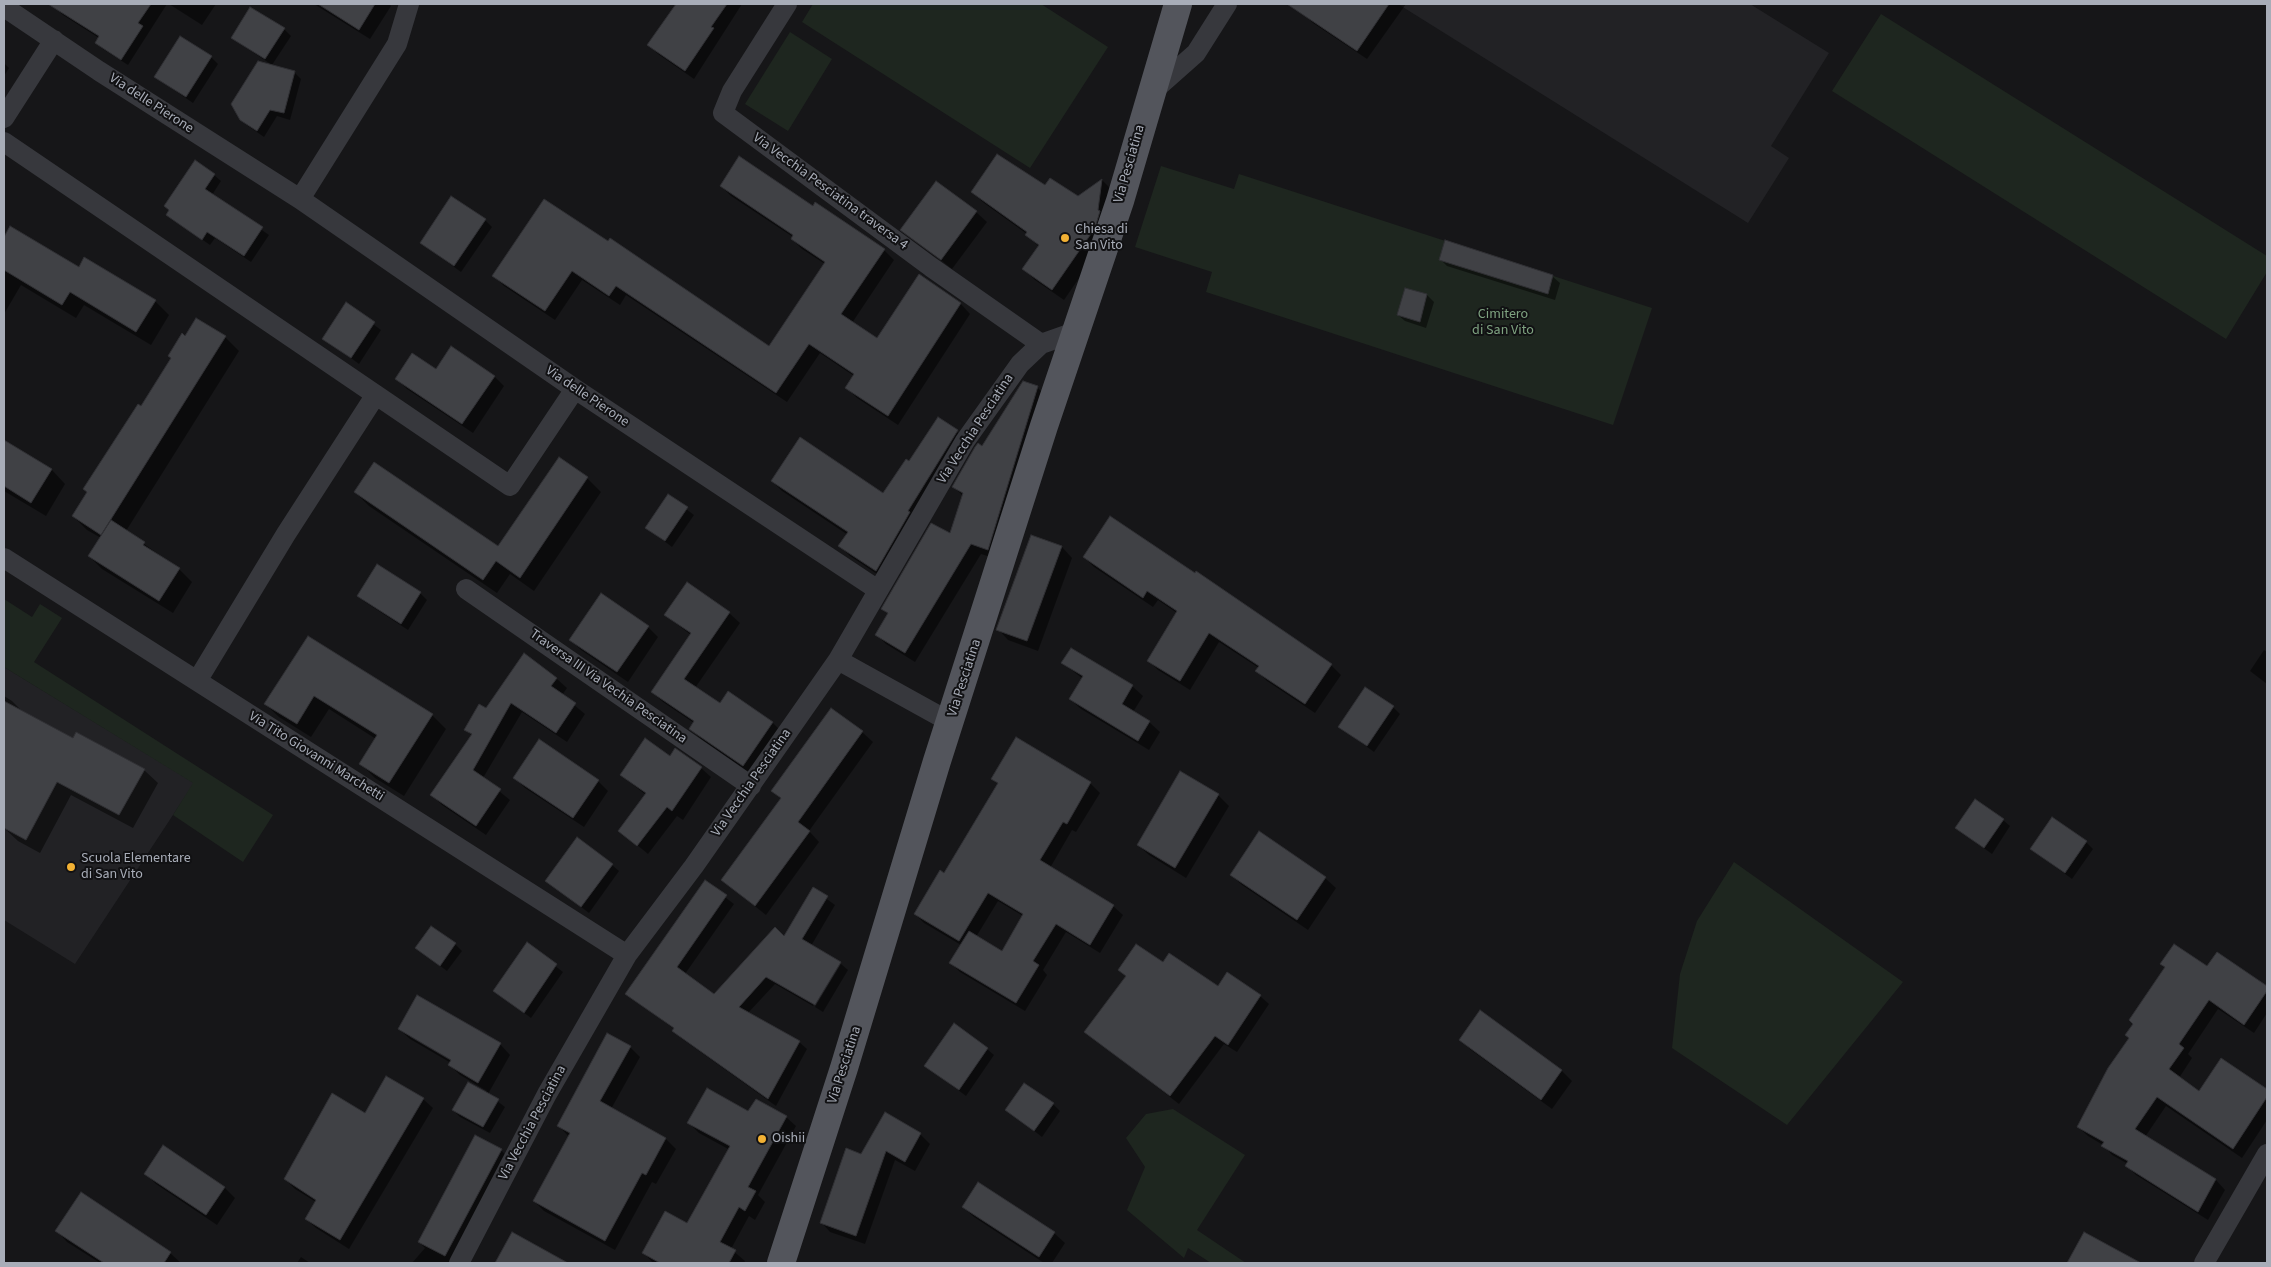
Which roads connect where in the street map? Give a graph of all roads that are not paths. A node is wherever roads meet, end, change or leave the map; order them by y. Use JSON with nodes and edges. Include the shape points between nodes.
{"nodes":[{"id":1,"x":408,"y":4,"type":"edge"},
{"id":2,"x":787,"y":4,"type":"edge"},
{"id":3,"x":1178,"y":4,"type":"edge"},
{"id":4,"x":1226,"y":4,"type":"edge"},
{"id":5,"x":4,"y":7,"type":"edge"},
{"id":6,"x":54,"y":40,"type":"junction"},
{"id":7,"x":1150,"y":93,"type":"junction"},
{"id":8,"x":4,"y":118,"type":"edge"},
{"id":9,"x":4,"y":142,"type":"edge"},
{"id":10,"x":300,"y":199,"type":"junction"},
{"id":11,"x":1075,"y":332,"type":"junction"},
{"id":12,"x":1041,"y":344,"type":"junction"},
{"id":13,"x":574,"y":389,"type":"junction"},
{"id":14,"x":375,"y":396,"type":"junction"},
{"id":15,"x":4,"y":558,"type":"edge"},
{"id":16,"x":466,"y":589,"type":"dead end"},
{"id":17,"x":878,"y":590,"type":"junction"},
{"id":18,"x":838,"y":660,"type":"junction"},
{"id":19,"x":197,"y":682,"type":"junction"},
{"id":20,"x":950,"y":722,"type":"junction"},
{"id":21,"x":751,"y":786,"type":"junction"},
{"id":22,"x":627,"y":955,"type":"junction"},
{"id":23,"x":2267,"y":1154,"type":"edge"},
{"id":24,"x":459,"y":1263,"type":"edge"},
{"id":25,"x":781,"y":1263,"type":"edge"},
{"id":26,"x":2204,"y":1263,"type":"edge"}],
"edges":[{"from":1,"to":10,"type":"street","via":[[397,44]]},
{"from":2,"to":12,"type":"street","name":"Via Vecchia Pesciatina traversa 4","via":[[732,91],[723,113]]},
{"from":3,"to":7,"type":"main road","name":"Via Pesciatina"},
{"from":4,"to":7,"type":"street","via":[[1196,53]]},
{"from":5,"to":6,"type":"street","name":"Via delle Pierone"},
{"from":6,"to":8,"type":"street"},
{"from":6,"to":10,"type":"street","name":"Via delle Pierone"},
{"from":7,"to":11,"type":"main road","name":"Via Pesciatina","via":[[1117,209]]},
{"from":9,"to":14,"type":"street"},
{"from":10,"to":13,"type":"street","name":"Via delle Pierone"},
{"from":11,"to":12,"type":"street","name":"Via Vecchia Pesciatina"},
{"from":11,"to":20,"type":"main road","name":"Via Pesciatina"},
{"from":12,"to":17,"type":"street","name":"Via Vecchia Pesciatina","via":[[1020,364],[965,441]]},
{"from":13,"to":14,"type":"street","via":[[510,486]]},
{"from":13,"to":17,"type":"street","name":"Via delle Pierone"},
{"from":14,"to":19,"type":"street","via":[[286,534]]},
{"from":15,"to":19,"type":"street","name":"Via Tito Giovanni Marchetti"},
{"from":16,"to":21,"type":"street","name":"Traversa III Via Vechia Pesciatina"},
{"from":17,"to":18,"type":"street","name":"Via Vecchia Pesciatina"},
{"from":18,"to":20,"type":"street"},
{"from":18,"to":21,"type":"street","name":"Via Vecchia Pesciatina"},
{"from":19,"to":22,"type":"street","name":"Via Tito Giovanni Marchetti"},
{"from":20,"to":25,"type":"main road","name":"Via Pesciatina"},
{"from":21,"to":22,"type":"street","name":"Via Vecchia Pesciatina"},
{"from":22,"to":24,"type":"street","name":"Via Vecchia Pesciatina","via":[[548,1094]]},
{"from":23,"to":26,"type":"street"}]}
